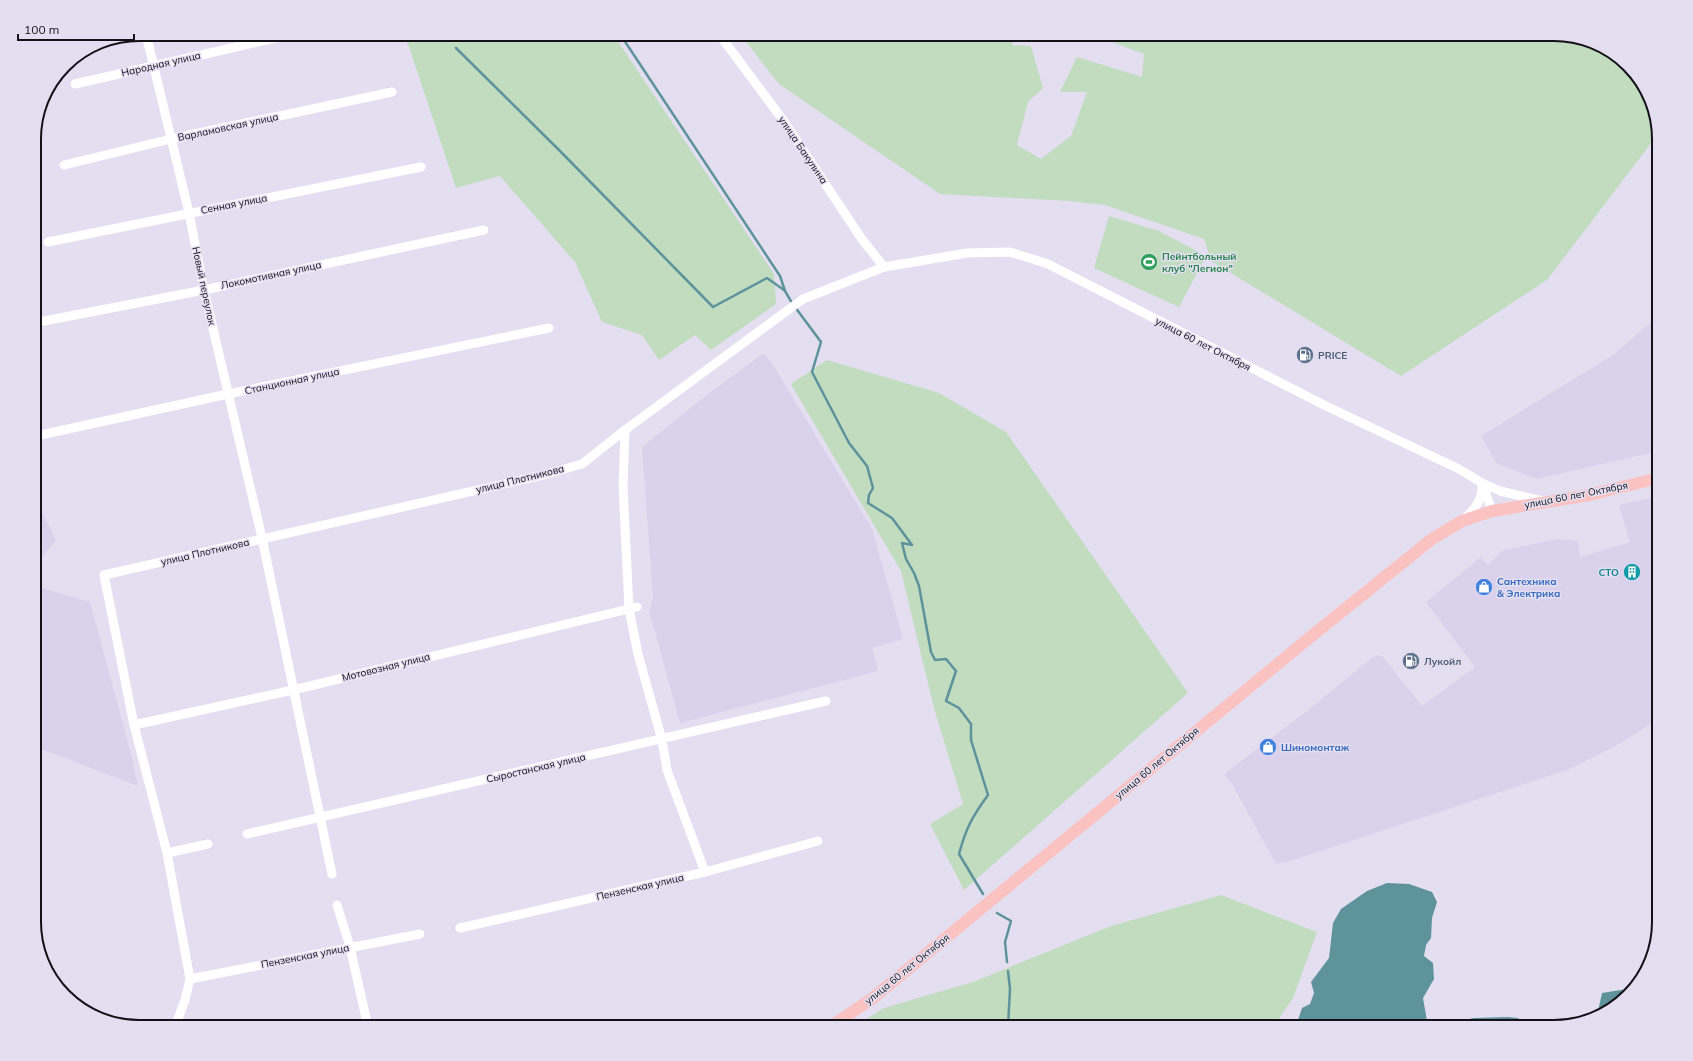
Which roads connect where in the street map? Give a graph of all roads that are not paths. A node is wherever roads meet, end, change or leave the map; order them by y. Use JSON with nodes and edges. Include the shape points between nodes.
{"nodes":[{"id":1,"x":148,"y":41,"type":"edge"},
{"id":2,"x":262,"y":41,"type":"edge"},
{"id":3,"x":724,"y":41,"type":"edge"},
{"id":4,"x":154,"y":65,"type":"junction"},
{"id":5,"x":75,"y":84,"type":"dead end"},
{"id":6,"x":392,"y":92,"type":"dead end"},
{"id":7,"x":171,"y":139,"type":"junction"},
{"id":8,"x":64,"y":165,"type":"dead end"},
{"id":9,"x":421,"y":166,"type":"dead end"},
{"id":10,"x":188,"y":213,"type":"junction"},
{"id":11,"x":484,"y":230,"type":"dead end"},
{"id":12,"x":48,"y":242,"type":"dead end"},
{"id":13,"x":884,"y":267,"type":"junction"},
{"id":14,"x":204,"y":290,"type":"junction"},
{"id":15,"x":41,"y":322,"type":"edge"},
{"id":16,"x":549,"y":328,"type":"dead end"},
{"id":17,"x":228,"y":394,"type":"junction"},
{"id":18,"x":626,"y":430,"type":"junction"},
{"id":19,"x":41,"y":435,"type":"edge"},
{"id":20,"x":1652,"y":480,"type":"edge"},
{"id":21,"x":1482,"y":483,"type":"junction"},
{"id":22,"x":1548,"y":502,"type":"junction"},
{"id":23,"x":1492,"y":511,"type":"junction"},
{"id":24,"x":1462,"y":521,"type":"junction"},
{"id":25,"x":262,"y":538,"type":"junction"},
{"id":26,"x":633,"y":608,"type":"junction"},
{"id":27,"x":293,"y":690,"type":"junction"},
{"id":28,"x":826,"y":701,"type":"dead end"},
{"id":29,"x":134,"y":725,"type":"junction"},
{"id":30,"x":662,"y":740,"type":"junction"},
{"id":31,"x":319,"y":817,"type":"junction"},
{"id":32,"x":247,"y":834,"type":"dead end"},
{"id":33,"x":818,"y":841,"type":"dead end"},
{"id":34,"x":208,"y":844,"type":"dead end"},
{"id":35,"x":167,"y":853,"type":"junction"},
{"id":36,"x":705,"y":872,"type":"junction"},
{"id":37,"x":332,"y":874,"type":"dead end"},
{"id":38,"x":337,"y":905,"type":"dead end"},
{"id":39,"x":460,"y":928,"type":"dead end"},
{"id":40,"x":420,"y":934,"type":"dead end"},
{"id":41,"x":350,"y":947,"type":"junction"},
{"id":42,"x":190,"y":979,"type":"junction"},
{"id":43,"x":178,"y":1020,"type":"edge"},
{"id":44,"x":366,"y":1020,"type":"edge"},
{"id":45,"x":841,"y":1020,"type":"edge"}],
"edges":[{"from":1,"to":4,"type":"street","name":"Новый переулок"},
{"from":2,"to":4,"type":"street","name":"Народная улица"},
{"from":3,"to":13,"type":"street","name":"улица Бакулина","via":[[784,120],[861,238]]},
{"from":4,"to":5,"type":"street","name":"Народная улица"},
{"from":4,"to":7,"type":"street","name":"Новый переулок"},
{"from":6,"to":7,"type":"street","name":"Варламовская улица"},
{"from":7,"to":8,"type":"street","name":"Варламовская улица"},
{"from":7,"to":10,"type":"street","name":"Новый переулок"},
{"from":9,"to":10,"type":"street","name":"Сенная улица"},
{"from":10,"to":12,"type":"street","name":"Сенная улица"},
{"from":10,"to":14,"type":"street","name":"Новый переулок"},
{"from":11,"to":14,"type":"street","name":"Локомотивная улица"},
{"from":13,"to":18,"type":"street","name":"улица Плотникова","via":[[803,299]]},
{"from":13,"to":21,"type":"street","name":"улица 60 лет Октября","via":[[967,253],[1010,252],[1048,264],[1328,407],[1459,469]]},
{"from":14,"to":15,"type":"street","name":"Локомотивная улица"},
{"from":14,"to":17,"type":"street","name":"Новый переулок"},
{"from":16,"to":17,"type":"street","name":"Станционная улица"},
{"from":17,"to":19,"type":"street","name":"Станционная улица"},
{"from":17,"to":25,"type":"street","name":"Новый переулок"},
{"from":18,"to":25,"type":"street","name":"улица Плотникова","via":[[582,464]]},
{"from":18,"to":26,"type":"street","via":[[623,486]]},
{"from":20,"to":22,"type":"main road","name":"улица 60 лет Октября"},
{"from":21,"to":22,"type":"street","name":"улица 60 лет Октября","via":[[1500,491]]},
{"from":21,"to":23,"type":"street"},
{"from":21,"to":24,"type":"street","via":[[1480,501]]},
{"from":22,"to":23,"type":"main road","name":"улица 60 лет Октября"},
{"from":23,"to":24,"type":"main road","name":"улица 60 лет Октября"},
{"from":24,"to":45,"type":"main road","name":"улица 60 лет Октября","via":[[1432,539],[874,998]]},
{"from":25,"to":27,"type":"street","name":"Новый переулок"},
{"from":25,"to":29,"type":"street","name":"улица Плотникова","via":[[104,576]]},
{"from":26,"to":27,"type":"street","name":"Мотовозная улица"},
{"from":26,"to":30,"type":"street","via":[[638,654]]},
{"from":27,"to":29,"type":"street","name":"Мотовозная улица"},
{"from":27,"to":31,"type":"street","name":"Новый переулок"},
{"from":28,"to":30,"type":"street","name":"Сыростанская улица"},
{"from":29,"to":35,"type":"street"},
{"from":30,"to":31,"type":"street","name":"Сыростанская улица"},
{"from":30,"to":36,"type":"street","via":[[667,770]]},
{"from":31,"to":32,"type":"street","name":"Сыростанская улица"},
{"from":31,"to":37,"type":"street","name":"Новый переулок"},
{"from":33,"to":36,"type":"street","name":"Пензенская улица"},
{"from":34,"to":35,"type":"street"},
{"from":35,"to":42,"type":"street"},
{"from":36,"to":39,"type":"street","name":"Пензенская улица"},
{"from":38,"to":41,"type":"street"},
{"from":40,"to":41,"type":"street","name":"Пензенская улица"},
{"from":41,"to":42,"type":"street","name":"Пензенская улица"},
{"from":41,"to":44,"type":"street"},
{"from":42,"to":43,"type":"street","via":[[186,1000]]}]}
